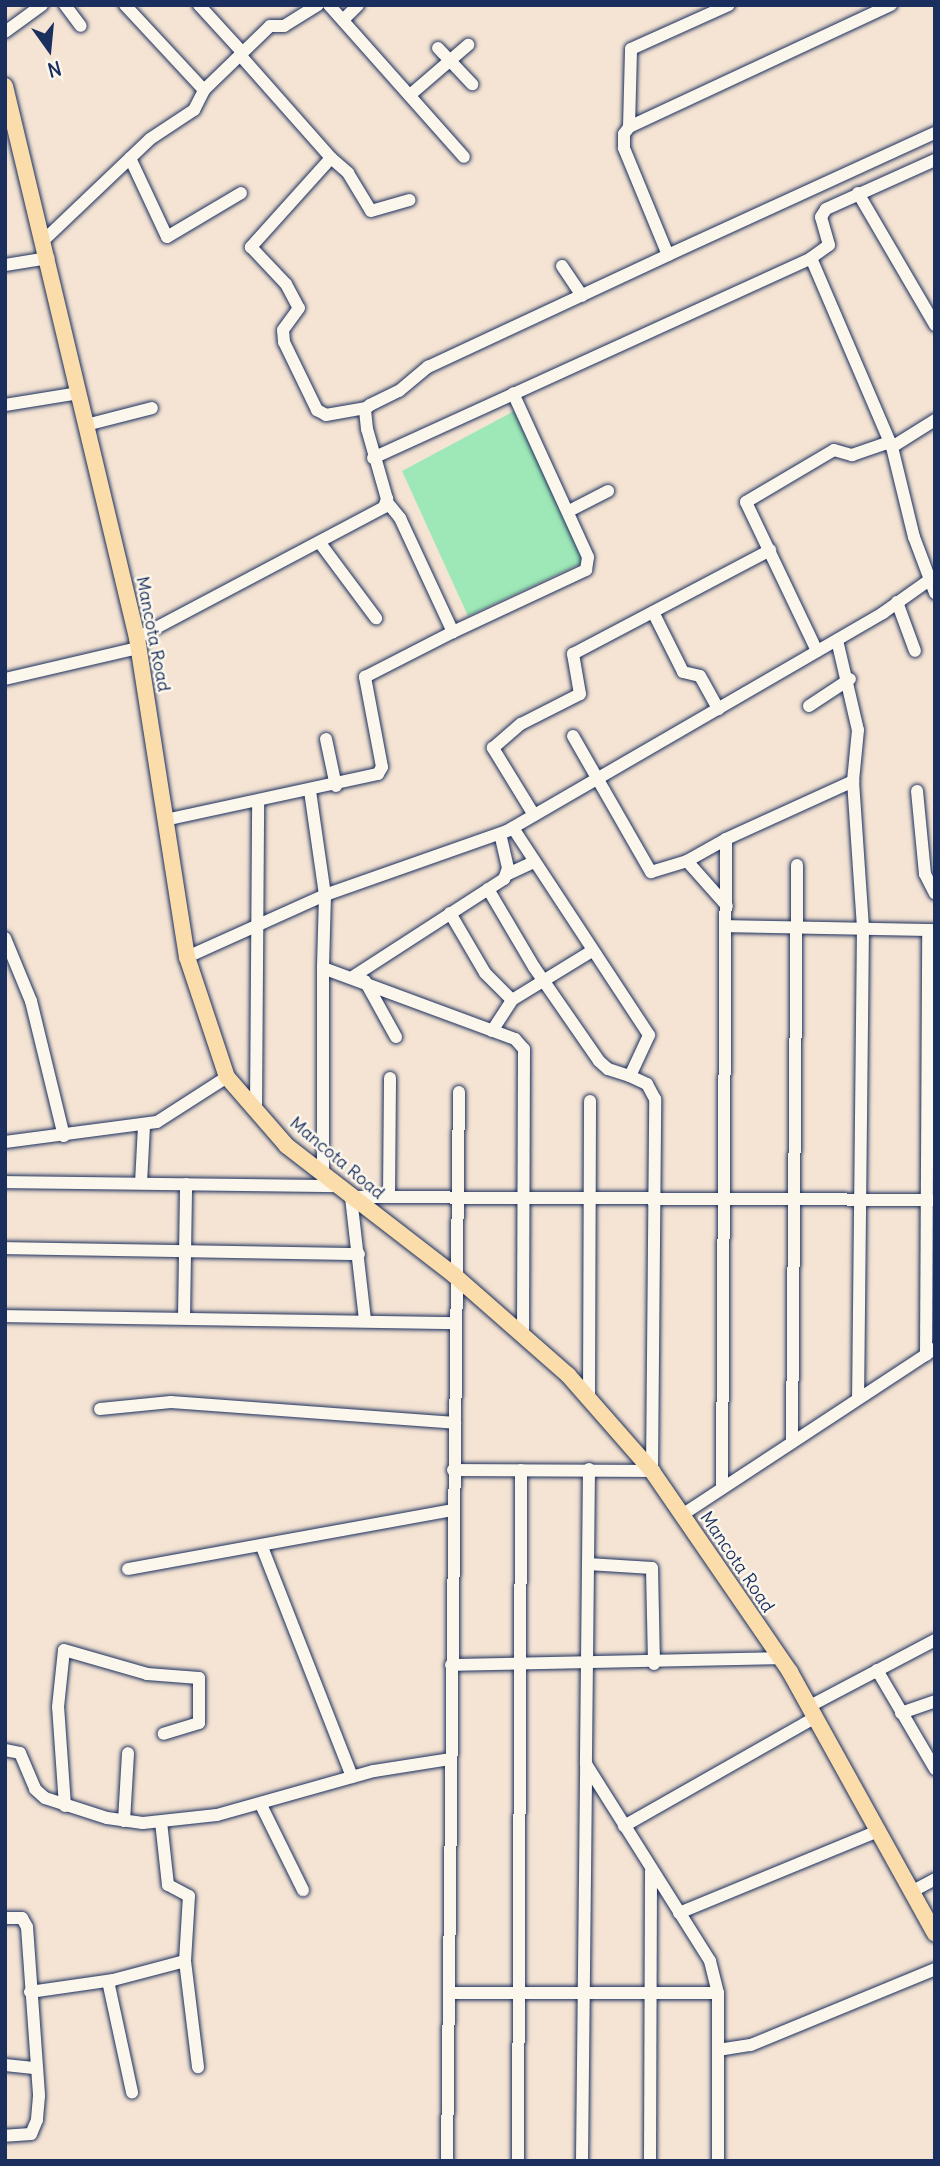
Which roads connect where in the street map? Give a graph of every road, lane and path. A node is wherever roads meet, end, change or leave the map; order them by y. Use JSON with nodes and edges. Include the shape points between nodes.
{"nodes":[{"id":1,"x":42,"y":5,"type":"edge"},
{"id":2,"x":65,"y":5,"type":"edge"},
{"id":3,"x":125,"y":5,"type":"edge"},
{"id":4,"x":199,"y":5,"type":"edge"},
{"id":5,"x":318,"y":5,"type":"edge"},
{"id":6,"x":328,"y":5,"type":"edge"},
{"id":7,"x":358,"y":5,"type":"edge"},
{"id":8,"x":729,"y":5,"type":"edge"},
{"id":9,"x":891,"y":5,"type":"edge"},
{"id":10,"x":342,"y":20,"type":"junction"},
{"id":11,"x":81,"y":26,"type":"dead end"},
{"id":12,"x":5,"y":32,"type":"edge"},
{"id":13,"x":468,"y":46,"type":"dead end"},
{"id":14,"x":438,"y":48,"type":"dead end"},
{"id":15,"x":241,"y":54,"type":"junction"},
{"id":16,"x":449,"y":60,"type":"junction"},
{"id":17,"x":471,"y":84,"type":"dead end"},
{"id":18,"x":5,"y":86,"type":"edge"},
{"id":19,"x":204,"y":90,"type":"junction"},
{"id":20,"x":410,"y":95,"type":"junction"},
{"id":21,"x":629,"y":127,"type":"junction"},
{"id":22,"x":935,"y":133,"type":"edge"},
{"id":23,"x":130,"y":158,"type":"junction"},
{"id":24,"x":331,"y":158,"type":"junction"},
{"id":25,"x":464,"y":158,"type":"dead end"},
{"id":26,"x":935,"y":160,"type":"edge"},
{"id":27,"x":241,"y":193,"type":"dead end"},
{"id":28,"x":858,"y":193,"type":"junction"},
{"id":29,"x":409,"y":200,"type":"dead end"},
{"id":30,"x":44,"y":240,"type":"junction"},
{"id":31,"x":668,"y":255,"type":"junction"},
{"id":32,"x":48,"y":258,"type":"junction"},
{"id":33,"x":811,"y":258,"type":"junction"},
{"id":34,"x":5,"y":265,"type":"edge"},
{"id":35,"x":562,"y":266,"type":"dead end"},
{"id":36,"x":582,"y":296,"type":"junction"},
{"id":37,"x":935,"y":326,"type":"edge"},
{"id":38,"x":79,"y":393,"type":"junction"},
{"id":39,"x":513,"y":393,"type":"junction"},
{"id":40,"x":5,"y":405,"type":"edge"},
{"id":41,"x":152,"y":408,"type":"dead end"},
{"id":42,"x":366,"y":408,"type":"junction"},
{"id":43,"x":935,"y":420,"type":"edge"},
{"id":44,"x":86,"y":425,"type":"junction"},
{"id":45,"x":891,"y":444,"type":"junction"},
{"id":46,"x":373,"y":458,"type":"junction"},
{"id":47,"x":608,"y":491,"type":"dead end"},
{"id":48,"x":387,"y":502,"type":"junction"},
{"id":49,"x":569,"y":511,"type":"junction"},
{"id":50,"x":320,"y":543,"type":"junction"},
{"id":51,"x":770,"y":550,"type":"junction"},
{"id":52,"x":932,"y":577,"type":"edge"},
{"id":53,"x":935,"y":593,"type":"edge"},
{"id":54,"x":897,"y":602,"type":"junction"},
{"id":55,"x":653,"y":612,"type":"junction"},
{"id":56,"x":376,"y":618,"type":"dead end"},
{"id":57,"x":453,"y":632,"type":"junction"},
{"id":58,"x":837,"y":640,"type":"junction"},
{"id":59,"x":138,"y":643,"type":"junction"},
{"id":60,"x":915,"y":650,"type":"dead end"},
{"id":61,"x":817,"y":651,"type":"junction"},
{"id":62,"x":5,"y":679,"type":"edge"},
{"id":63,"x":850,"y":680,"type":"junction"},
{"id":64,"x":809,"y":706,"type":"dead end"},
{"id":65,"x":718,"y":709,"type":"junction"},
{"id":66,"x":573,"y":736,"type":"dead end"},
{"id":67,"x":326,"y":739,"type":"dead end"},
{"id":68,"x":597,"y":779,"type":"junction"},
{"id":69,"x":853,"y":781,"type":"junction"},
{"id":70,"x":336,"y":786,"type":"junction"},
{"id":71,"x":310,"y":791,"type":"junction"},
{"id":72,"x":917,"y":791,"type":"dead end"},
{"id":73,"x":258,"y":801,"type":"junction"},
{"id":74,"x":534,"y":816,"type":"junction"},
{"id":75,"x":165,"y":820,"type":"junction"},
{"id":76,"x":513,"y":828,"type":"junction"},
{"id":77,"x":500,"y":834,"type":"junction"},
{"id":78,"x":726,"y":839,"type":"junction"},
{"id":79,"x":687,"y":861,"type":"junction"},
{"id":80,"x":534,"y":862,"type":"junction"},
{"id":81,"x":797,"y":865,"type":"dead end"},
{"id":82,"x":508,"y":874,"type":"junction"},
{"id":83,"x":488,"y":889,"type":"junction"},
{"id":84,"x":935,"y":894,"type":"edge"},
{"id":85,"x":325,"y":895,"type":"junction"},
{"id":86,"x":727,"y":906,"type":"junction"},
{"id":87,"x":450,"y":913,"type":"junction"},
{"id":88,"x":258,"y":925,"type":"junction"},
{"id":89,"x":726,"y":926,"type":"junction"},
{"id":90,"x":796,"y":927,"type":"junction"},
{"id":91,"x":863,"y":927,"type":"junction"},
{"id":92,"x":931,"y":930,"type":"edge"},
{"id":93,"x":5,"y":938,"type":"edge"},
{"id":94,"x":592,"y":951,"type":"junction"},
{"id":95,"x":187,"y":957,"type":"junction"},
{"id":96,"x":323,"y":968,"type":"junction"},
{"id":97,"x":359,"y":978,"type":"junction"},
{"id":98,"x":544,"y":982,"type":"junction"},
{"id":99,"x":512,"y":1000,"type":"junction"},
{"id":100,"x":492,"y":1031,"type":"junction"},
{"id":101,"x":396,"y":1037,"type":"dead end"},
{"id":102,"x":630,"y":1076,"type":"junction"},
{"id":103,"x":227,"y":1077,"type":"junction"},
{"id":104,"x":390,"y":1077,"type":"dead end"},
{"id":105,"x":459,"y":1092,"type":"dead end"},
{"id":106,"x":590,"y":1101,"type":"dead end"},
{"id":107,"x":256,"y":1110,"type":"junction"},
{"id":108,"x":144,"y":1125,"type":"junction"},
{"id":109,"x":64,"y":1136,"type":"junction"},
{"id":110,"x":5,"y":1142,"type":"edge"},
{"id":111,"x":323,"y":1174,"type":"junction"},
{"id":112,"x":5,"y":1182,"type":"edge"},
{"id":113,"x":141,"y":1183,"type":"junction"},
{"id":114,"x":186,"y":1184,"type":"junction"},
{"id":115,"x":338,"y":1186,"type":"junction"},
{"id":116,"x":456,"y":1194,"type":"junction"},
{"id":117,"x":389,"y":1196,"type":"junction"},
{"id":118,"x":591,"y":1196,"type":"junction"},
{"id":119,"x":351,"y":1197,"type":"junction"},
{"id":120,"x":524,"y":1197,"type":"junction"},
{"id":121,"x":655,"y":1198,"type":"junction"},
{"id":122,"x":726,"y":1198,"type":"junction"},
{"id":123,"x":792,"y":1198,"type":"junction"},
{"id":124,"x":930,"y":1200,"type":"edge"},
{"id":125,"x":859,"y":1201,"type":"junction"},
{"id":126,"x":5,"y":1248,"type":"edge"},
{"id":127,"x":186,"y":1249,"type":"junction"},
{"id":128,"x":359,"y":1254,"type":"junction"},
{"id":129,"x":454,"y":1275,"type":"junction"},
{"id":130,"x":5,"y":1316,"type":"edge"},
{"id":131,"x":184,"y":1318,"type":"junction"},
{"id":132,"x":365,"y":1320,"type":"junction"},
{"id":133,"x":454,"y":1323,"type":"junction"},
{"id":134,"x":523,"y":1335,"type":"junction"},
{"id":135,"x":930,"y":1352,"type":"edge"},
{"id":136,"x":589,"y":1396,"type":"junction"},
{"id":137,"x":858,"y":1398,"type":"junction"},
{"id":138,"x":100,"y":1409,"type":"dead end"},
{"id":139,"x":455,"y":1423,"type":"junction"},
{"id":140,"x":792,"y":1441,"type":"junction"},
{"id":141,"x":589,"y":1469,"type":"junction"},
{"id":142,"x":453,"y":1470,"type":"junction"},
{"id":143,"x":521,"y":1470,"type":"junction"},
{"id":144,"x":652,"y":1471,"type":"junction"},
{"id":145,"x":722,"y":1487,"type":"junction"},
{"id":146,"x":452,"y":1510,"type":"junction"},
{"id":147,"x":682,"y":1515,"type":"junction"},
{"id":148,"x":262,"y":1547,"type":"junction"},
{"id":149,"x":588,"y":1564,"type":"junction"},
{"id":150,"x":128,"y":1569,"type":"dead end"},
{"id":151,"x":935,"y":1640,"type":"edge"},
{"id":152,"x":780,"y":1658,"type":"junction"},
{"id":153,"x":653,"y":1664,"type":"junction"},
{"id":154,"x":451,"y":1665,"type":"junction"},
{"id":155,"x":521,"y":1665,"type":"junction"},
{"id":156,"x":587,"y":1665,"type":"junction"},
{"id":157,"x":877,"y":1670,"type":"junction"},
{"id":158,"x":935,"y":1701,"type":"edge"},
{"id":159,"x":811,"y":1713,"type":"junction"},
{"id":160,"x":901,"y":1713,"type":"junction"},
{"id":161,"x":164,"y":1734,"type":"dead end"},
{"id":162,"x":5,"y":1750,"type":"edge"},
{"id":163,"x":128,"y":1753,"type":"dead end"},
{"id":164,"x":451,"y":1759,"type":"junction"},
{"id":165,"x":586,"y":1764,"type":"junction"},
{"id":166,"x":935,"y":1769,"type":"edge"},
{"id":167,"x":352,"y":1777,"type":"junction"},
{"id":168,"x":261,"y":1805,"type":"junction"},
{"id":169,"x":65,"y":1806,"type":"junction"},
{"id":170,"x":124,"y":1821,"type":"junction"},
{"id":171,"x":160,"y":1822,"type":"junction"},
{"id":172,"x":624,"y":1826,"type":"junction"},
{"id":173,"x":876,"y":1832,"type":"junction"},
{"id":174,"x":651,"y":1871,"type":"junction"},
{"id":175,"x":935,"y":1879,"type":"edge"},
{"id":176,"x":303,"y":1890,"type":"dead end"},
{"id":177,"x":911,"y":1892,"type":"junction"},
{"id":178,"x":679,"y":1913,"type":"junction"},
{"id":179,"x":5,"y":1918,"type":"edge"},
{"id":180,"x":935,"y":1934,"type":"edge"},
{"id":181,"x":185,"y":1961,"type":"junction"},
{"id":182,"x":935,"y":1969,"type":"edge"},
{"id":183,"x":108,"y":1981,"type":"junction"},
{"id":184,"x":516,"y":1991,"type":"junction"},
{"id":185,"x":30,"y":1992,"type":"junction"},
{"id":186,"x":583,"y":1992,"type":"junction"},
{"id":187,"x":449,"y":1993,"type":"junction"},
{"id":188,"x":650,"y":1993,"type":"junction"},
{"id":189,"x":718,"y":1993,"type":"junction"},
{"id":190,"x":718,"y":2050,"type":"junction"},
{"id":191,"x":5,"y":2065,"type":"edge"},
{"id":192,"x":198,"y":2067,"type":"dead end"},
{"id":193,"x":36,"y":2068,"type":"junction"},
{"id":194,"x":132,"y":2092,"type":"dead end"},
{"id":195,"x":5,"y":2136,"type":"edge"},
{"id":196,"x":447,"y":2161,"type":"edge"},
{"id":197,"x":518,"y":2161,"type":"edge"},
{"id":198,"x":582,"y":2161,"type":"edge"},
{"id":199,"x":650,"y":2161,"type":"edge"},
{"id":200,"x":718,"y":2161,"type":"edge"}],
"edges":[{"from":1,"to":12,"type":"street"},
{"from":2,"to":11,"type":"street"},
{"from":3,"to":19,"type":"street"},
{"from":4,"to":15,"type":"street"},
{"from":5,"to":15,"type":"street","via":[[284,26],[270,26]]},
{"from":6,"to":10,"type":"street"},
{"from":7,"to":10,"type":"street"},
{"from":8,"to":21,"type":"street","via":[[631,49]]},
{"from":9,"to":21,"type":"street"},
{"from":10,"to":20,"type":"street"},
{"from":13,"to":16,"type":"street"},
{"from":14,"to":16,"type":"street"},
{"from":15,"to":19,"type":"street"},
{"from":15,"to":24,"type":"street"},
{"from":16,"to":17,"type":"street"},
{"from":16,"to":20,"type":"street"},
{"from":18,"to":30,"type":"main road","name":"Mancota Road"},
{"from":19,"to":23,"type":"street","via":[[194,110]]},
{"from":20,"to":25,"type":"street"},
{"from":21,"to":31,"type":"street","via":[[624,148]]},
{"from":22,"to":31,"type":"street"},
{"from":23,"to":27,"type":"street","via":[[167,237]]},
{"from":23,"to":30,"type":"street"},
{"from":24,"to":29,"type":"street","via":[[348,173],[371,211]]},
{"from":24,"to":42,"type":"street","via":[[251,247],[296,299],[299,313],[282,335],[317,410],[326,415]]},
{"from":26,"to":28,"type":"street"},
{"from":28,"to":33,"type":"street","via":[[822,212],[829,245]]},
{"from":28,"to":37,"type":"street"},
{"from":30,"to":32,"type":"main road","name":"Mancota Road"},
{"from":31,"to":36,"type":"street"},
{"from":32,"to":34,"type":"street"},
{"from":32,"to":38,"type":"main road","name":"Mancota Road"},
{"from":33,"to":39,"type":"street"},
{"from":33,"to":45,"type":"street"},
{"from":35,"to":36,"type":"street"},
{"from":36,"to":42,"type":"street","via":[[428,367],[399,391]]},
{"from":38,"to":40,"type":"street"},
{"from":38,"to":44,"type":"main road","name":"Mancota Road"},
{"from":39,"to":46,"type":"street"},
{"from":39,"to":49,"type":"street"},
{"from":41,"to":44,"type":"street"},
{"from":42,"to":46,"type":"street"},
{"from":43,"to":45,"type":"street"},
{"from":44,"to":59,"type":"main road","name":"Mancota Road"},
{"from":45,"to":51,"type":"street","via":[[852,455],[836,449],[749,498],[747,507]]},
{"from":45,"to":52,"type":"street","via":[[914,537]]},
{"from":46,"to":48,"type":"street"},
{"from":47,"to":49,"type":"street"},
{"from":48,"to":50,"type":"street"},
{"from":48,"to":57,"type":"street","via":[[400,518]]},
{"from":49,"to":57,"type":"street","via":[[590,566]]},
{"from":50,"to":56,"type":"street"},
{"from":50,"to":59,"type":"street"},
{"from":51,"to":55,"type":"street"},
{"from":51,"to":61,"type":"street"},
{"from":52,"to":53,"type":"street"},
{"from":52,"to":54,"type":"street"},
{"from":54,"to":58,"type":"street"},
{"from":54,"to":60,"type":"street"},
{"from":55,"to":65,"type":"street","via":[[683,671],[700,676]]},
{"from":55,"to":74,"type":"street","via":[[576,651],[572,659],[580,694],[521,724],[493,748]]},
{"from":57,"to":70,"type":"street","via":[[365,677],[382,770]]},
{"from":58,"to":61,"type":"street"},
{"from":58,"to":63,"type":"street"},
{"from":59,"to":62,"type":"street"},
{"from":59,"to":75,"type":"main road","name":"Mancota Road"},
{"from":61,"to":65,"type":"street"},
{"from":63,"to":64,"type":"street"},
{"from":63,"to":69,"type":"street","via":[[858,730]]},
{"from":65,"to":68,"type":"street"},
{"from":66,"to":68,"type":"street"},
{"from":67,"to":70,"type":"street"},
{"from":68,"to":74,"type":"street"},
{"from":68,"to":79,"type":"street","via":[[651,872]]},
{"from":69,"to":78,"type":"street"},
{"from":69,"to":91,"type":"street"},
{"from":70,"to":71,"type":"street"},
{"from":71,"to":73,"type":"street"},
{"from":71,"to":85,"type":"street"},
{"from":72,"to":84,"type":"street","via":[[924,866]]},
{"from":73,"to":75,"type":"street"},
{"from":73,"to":88,"type":"street"},
{"from":74,"to":76,"type":"street"},
{"from":75,"to":95,"type":"main road","name":"Mancota Road"},
{"from":76,"to":77,"type":"street"},
{"from":76,"to":80,"type":"street"},
{"from":77,"to":82,"type":"street"},
{"from":77,"to":85,"type":"street"},
{"from":78,"to":79,"type":"street"},
{"from":78,"to":86,"type":"street"},
{"from":79,"to":86,"type":"street"},
{"from":80,"to":82,"type":"street"},
{"from":80,"to":94,"type":"street"},
{"from":81,"to":90,"type":"street"},
{"from":82,"to":83,"type":"street"},
{"from":83,"to":87,"type":"street"},
{"from":83,"to":98,"type":"street"},
{"from":85,"to":88,"type":"street"},
{"from":85,"to":96,"type":"street"},
{"from":86,"to":89,"type":"street"},
{"from":87,"to":97,"type":"street"},
{"from":87,"to":99,"type":"street","via":[[485,973]]},
{"from":88,"to":95,"type":"street"},
{"from":88,"to":107,"type":"street"},
{"from":89,"to":90,"type":"street"},
{"from":89,"to":122,"type":"street"},
{"from":90,"to":91,"type":"street"},
{"from":90,"to":123,"type":"street"},
{"from":91,"to":92,"type":"street"},
{"from":91,"to":125,"type":"street"},
{"from":92,"to":124,"type":"street"},
{"from":93,"to":109,"type":"street","via":[[31,1001]]},
{"from":94,"to":98,"type":"street"},
{"from":94,"to":102,"type":"street","via":[[649,1035]]},
{"from":95,"to":103,"type":"main road","name":"Mancota Road"},
{"from":96,"to":97,"type":"street"},
{"from":96,"to":111,"type":"street"},
{"from":97,"to":100,"type":"street"},
{"from":97,"to":101,"type":"street"},
{"from":98,"to":99,"type":"street"},
{"from":98,"to":102,"type":"street","via":[[599,1061]]},
{"from":99,"to":100,"type":"street"},
{"from":100,"to":120,"type":"street","via":[[515,1039],[524,1049]]},
{"from":102,"to":121,"type":"street","via":[[647,1084],[654,1094]]},
{"from":103,"to":107,"type":"main road","name":"Mancota Road"},
{"from":103,"to":108,"type":"street","via":[[168,1116]]},
{"from":104,"to":117,"type":"street"},
{"from":105,"to":116,"type":"street"},
{"from":106,"to":118,"type":"street"},
{"from":107,"to":111,"type":"main road","name":"Mancota Road","via":[[287,1146]]},
{"from":108,"to":109,"type":"street"},
{"from":108,"to":113,"type":"street"},
{"from":109,"to":110,"type":"street"},
{"from":111,"to":115,"type":"main road","name":"Mancota Road"},
{"from":112,"to":113,"type":"street"},
{"from":113,"to":114,"type":"street"},
{"from":114,"to":115,"type":"street"},
{"from":114,"to":127,"type":"street"},
{"from":115,"to":119,"type":"main road","name":"Mancota Road"},
{"from":116,"to":117,"type":"street"},
{"from":116,"to":120,"type":"street"},
{"from":116,"to":129,"type":"street"},
{"from":117,"to":119,"type":"street"},
{"from":118,"to":120,"type":"street"},
{"from":118,"to":121,"type":"street"},
{"from":118,"to":136,"type":"street"},
{"from":119,"to":128,"type":"street"},
{"from":119,"to":129,"type":"main road","name":"Mancota Road"},
{"from":120,"to":134,"type":"street"},
{"from":121,"to":122,"type":"street"},
{"from":121,"to":144,"type":"street"},
{"from":122,"to":123,"type":"street"},
{"from":122,"to":145,"type":"street"},
{"from":123,"to":125,"type":"street"},
{"from":123,"to":140,"type":"street"},
{"from":124,"to":125,"type":"street"},
{"from":124,"to":135,"type":"street"},
{"from":125,"to":137,"type":"street"},
{"from":126,"to":127,"type":"street"},
{"from":127,"to":128,"type":"street"},
{"from":127,"to":131,"type":"street"},
{"from":128,"to":132,"type":"street"},
{"from":129,"to":133,"type":"street"},
{"from":129,"to":134,"type":"main road","name":"Mancota Road"},
{"from":130,"to":131,"type":"street"},
{"from":131,"to":132,"type":"street"},
{"from":132,"to":133,"type":"street"},
{"from":133,"to":139,"type":"street"},
{"from":134,"to":136,"type":"main road","name":"Mancota Road"},
{"from":135,"to":137,"type":"street"},
{"from":136,"to":144,"type":"main road","name":"Mancota Road"},
{"from":137,"to":140,"type":"street"},
{"from":138,"to":139,"type":"street","via":[[181,1402]]},
{"from":139,"to":142,"type":"street"},
{"from":140,"to":145,"type":"street"},
{"from":141,"to":143,"type":"street"},
{"from":141,"to":144,"type":"street"},
{"from":141,"to":149,"type":"street"},
{"from":142,"to":143,"type":"street"},
{"from":142,"to":146,"type":"street"},
{"from":143,"to":155,"type":"street"},
{"from":144,"to":147,"type":"main road","name":"Mancota Road"},
{"from":145,"to":147,"type":"street"},
{"from":146,"to":148,"type":"street"},
{"from":146,"to":154,"type":"street"},
{"from":147,"to":152,"type":"main road","name":"Mancota Road"},
{"from":148,"to":150,"type":"street"},
{"from":148,"to":167,"type":"street"},
{"from":149,"to":153,"type":"street","via":[[652,1568]]},
{"from":149,"to":156,"type":"street"},
{"from":151,"to":157,"type":"street"},
{"from":152,"to":153,"type":"street"},
{"from":152,"to":159,"type":"main road","name":"Mancota Road"},
{"from":153,"to":156,"type":"street"},
{"from":154,"to":155,"type":"street"},
{"from":154,"to":164,"type":"street"},
{"from":155,"to":156,"type":"street"},
{"from":155,"to":184,"type":"street"},
{"from":156,"to":165,"type":"street"},
{"from":157,"to":159,"type":"street"},
{"from":157,"to":160,"type":"street"},
{"from":158,"to":160,"type":"street"},
{"from":159,"to":172,"type":"street"},
{"from":159,"to":173,"type":"main road","name":"Mancota Road"},
{"from":160,"to":166,"type":"street"},
{"from":161,"to":169,"type":"street","via":[[199,1723],[199,1678],[147,1674],[64,1650],[58,1707]]},
{"from":162,"to":169,"type":"street","via":[[20,1753],[39,1795]]},
{"from":163,"to":170,"type":"street"},
{"from":164,"to":167,"type":"street"},
{"from":164,"to":187,"type":"street"},
{"from":165,"to":172,"type":"street"},
{"from":165,"to":186,"type":"street"},
{"from":167,"to":168,"type":"street"},
{"from":168,"to":171,"type":"street"},
{"from":168,"to":176,"type":"street"},
{"from":169,"to":170,"type":"street"},
{"from":170,"to":171,"type":"street"},
{"from":171,"to":181,"type":"street","via":[[168,1885],[189,1896]]},
{"from":172,"to":174,"type":"street"},
{"from":173,"to":177,"type":"main road","name":"Mancota Road"},
{"from":173,"to":178,"type":"street"},
{"from":174,"to":178,"type":"street"},
{"from":174,"to":188,"type":"street"},
{"from":175,"to":177,"type":"street"},
{"from":177,"to":180,"type":"main road","name":"Mancota Road"},
{"from":178,"to":189,"type":"street","via":[[714,1969]]},
{"from":179,"to":185,"type":"street","via":[[25,1921]]},
{"from":181,"to":183,"type":"street"},
{"from":181,"to":192,"type":"street"},
{"from":182,"to":190,"type":"street","via":[[751,2045]]},
{"from":183,"to":185,"type":"street"},
{"from":183,"to":194,"type":"street"},
{"from":184,"to":186,"type":"street"},
{"from":184,"to":187,"type":"street"},
{"from":184,"to":197,"type":"street"},
{"from":185,"to":193,"type":"street"},
{"from":186,"to":188,"type":"street"},
{"from":186,"to":198,"type":"street"},
{"from":187,"to":196,"type":"street"},
{"from":188,"to":189,"type":"street"},
{"from":188,"to":199,"type":"street"},
{"from":189,"to":190,"type":"street"},
{"from":190,"to":200,"type":"street"},
{"from":191,"to":193,"type":"street"},
{"from":193,"to":195,"type":"street","via":[[34,2129],[26,2136]]}]}
